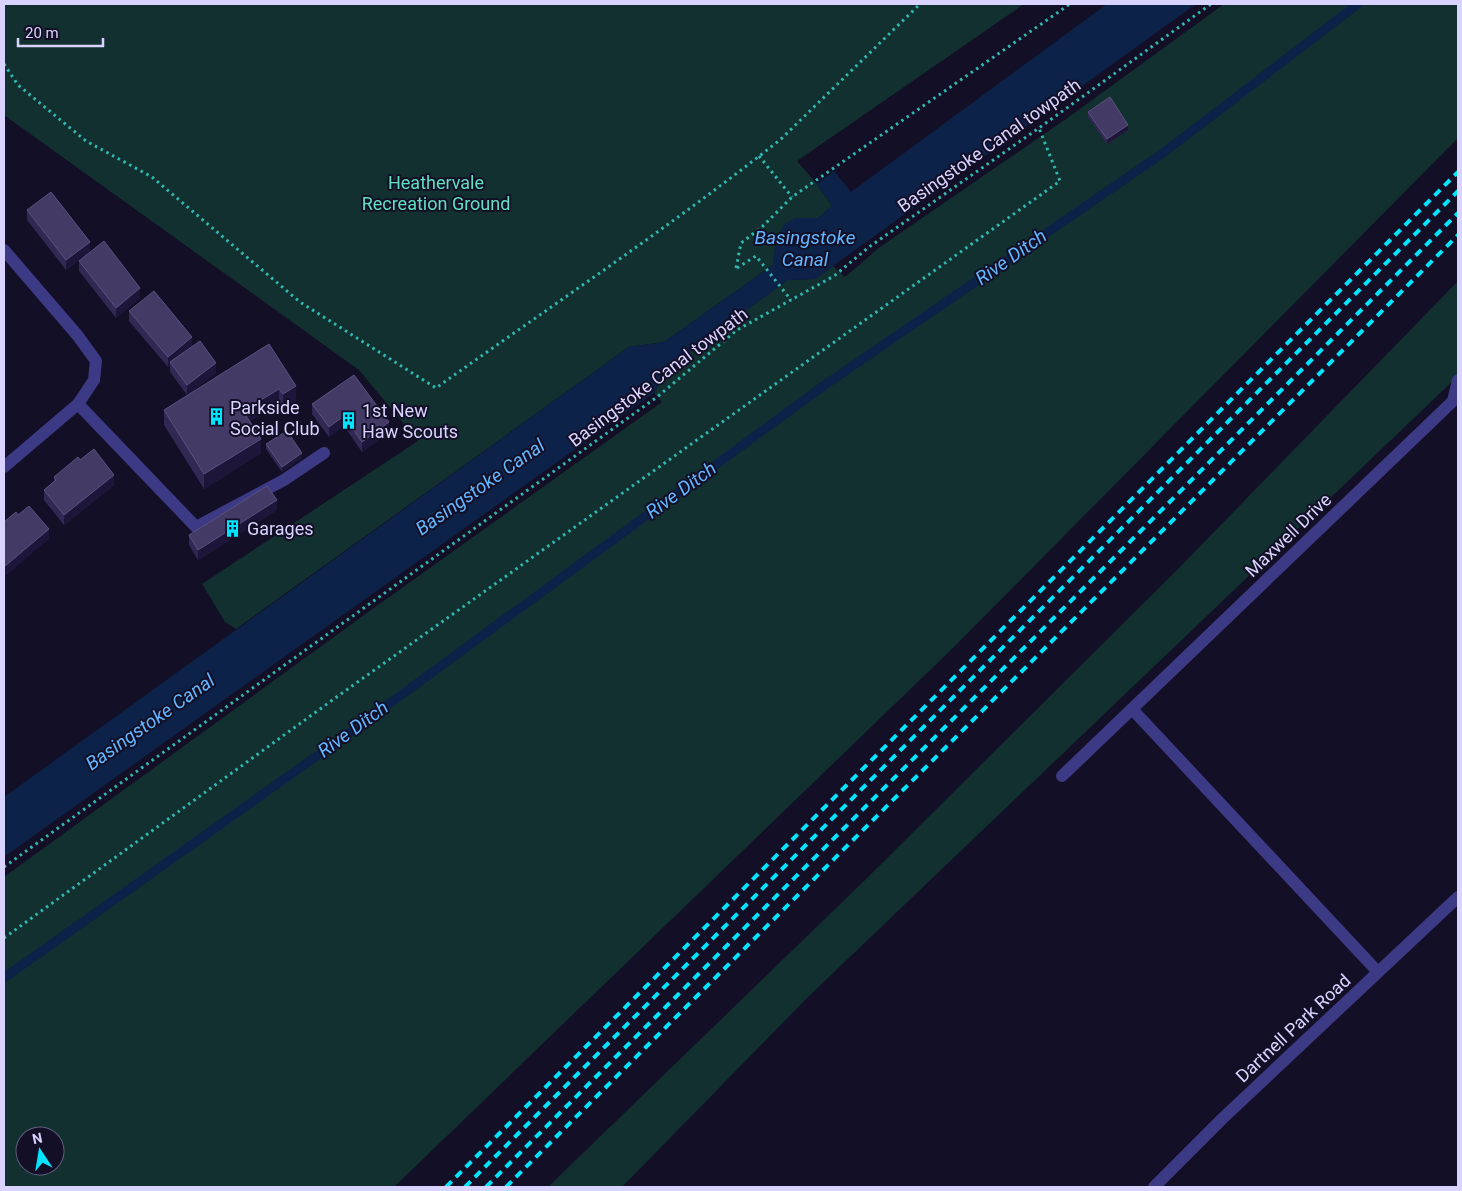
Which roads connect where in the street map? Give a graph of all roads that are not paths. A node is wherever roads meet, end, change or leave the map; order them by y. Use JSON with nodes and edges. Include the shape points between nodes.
{"nodes":[{"id":1,"x":4,"y":250,"type":"edge"},
{"id":2,"x":1458,"y":380,"type":"edge"},
{"id":3,"x":78,"y":404,"type":"junction"},
{"id":4,"x":324,"y":453,"type":"dead end"},
{"id":5,"x":4,"y":467,"type":"edge"},
{"id":6,"x":1132,"y":709,"type":"junction"},
{"id":7,"x":1062,"y":776,"type":"dead end"},
{"id":8,"x":1458,"y":896,"type":"edge"},
{"id":9,"x":1378,"y":972,"type":"junction"},
{"id":10,"x":1154,"y":1187,"type":"edge"}],
"edges":[{"from":1,"to":3,"type":"street","via":[[96,361],[94,380]]},
{"from":2,"to":6,"type":"street","name":"Maxwell Drive","via":[[1453,401]]},
{"from":3,"to":4,"type":"street","via":[[196,527],[284,480]]},
{"from":3,"to":5,"type":"street"},
{"from":6,"to":7,"type":"street","name":"Maxwell Drive"},
{"from":6,"to":9,"type":"street"},
{"from":8,"to":9,"type":"street","name":"Dartnell Park Road"},
{"from":9,"to":10,"type":"street","name":"Dartnell Park Road"}]}
